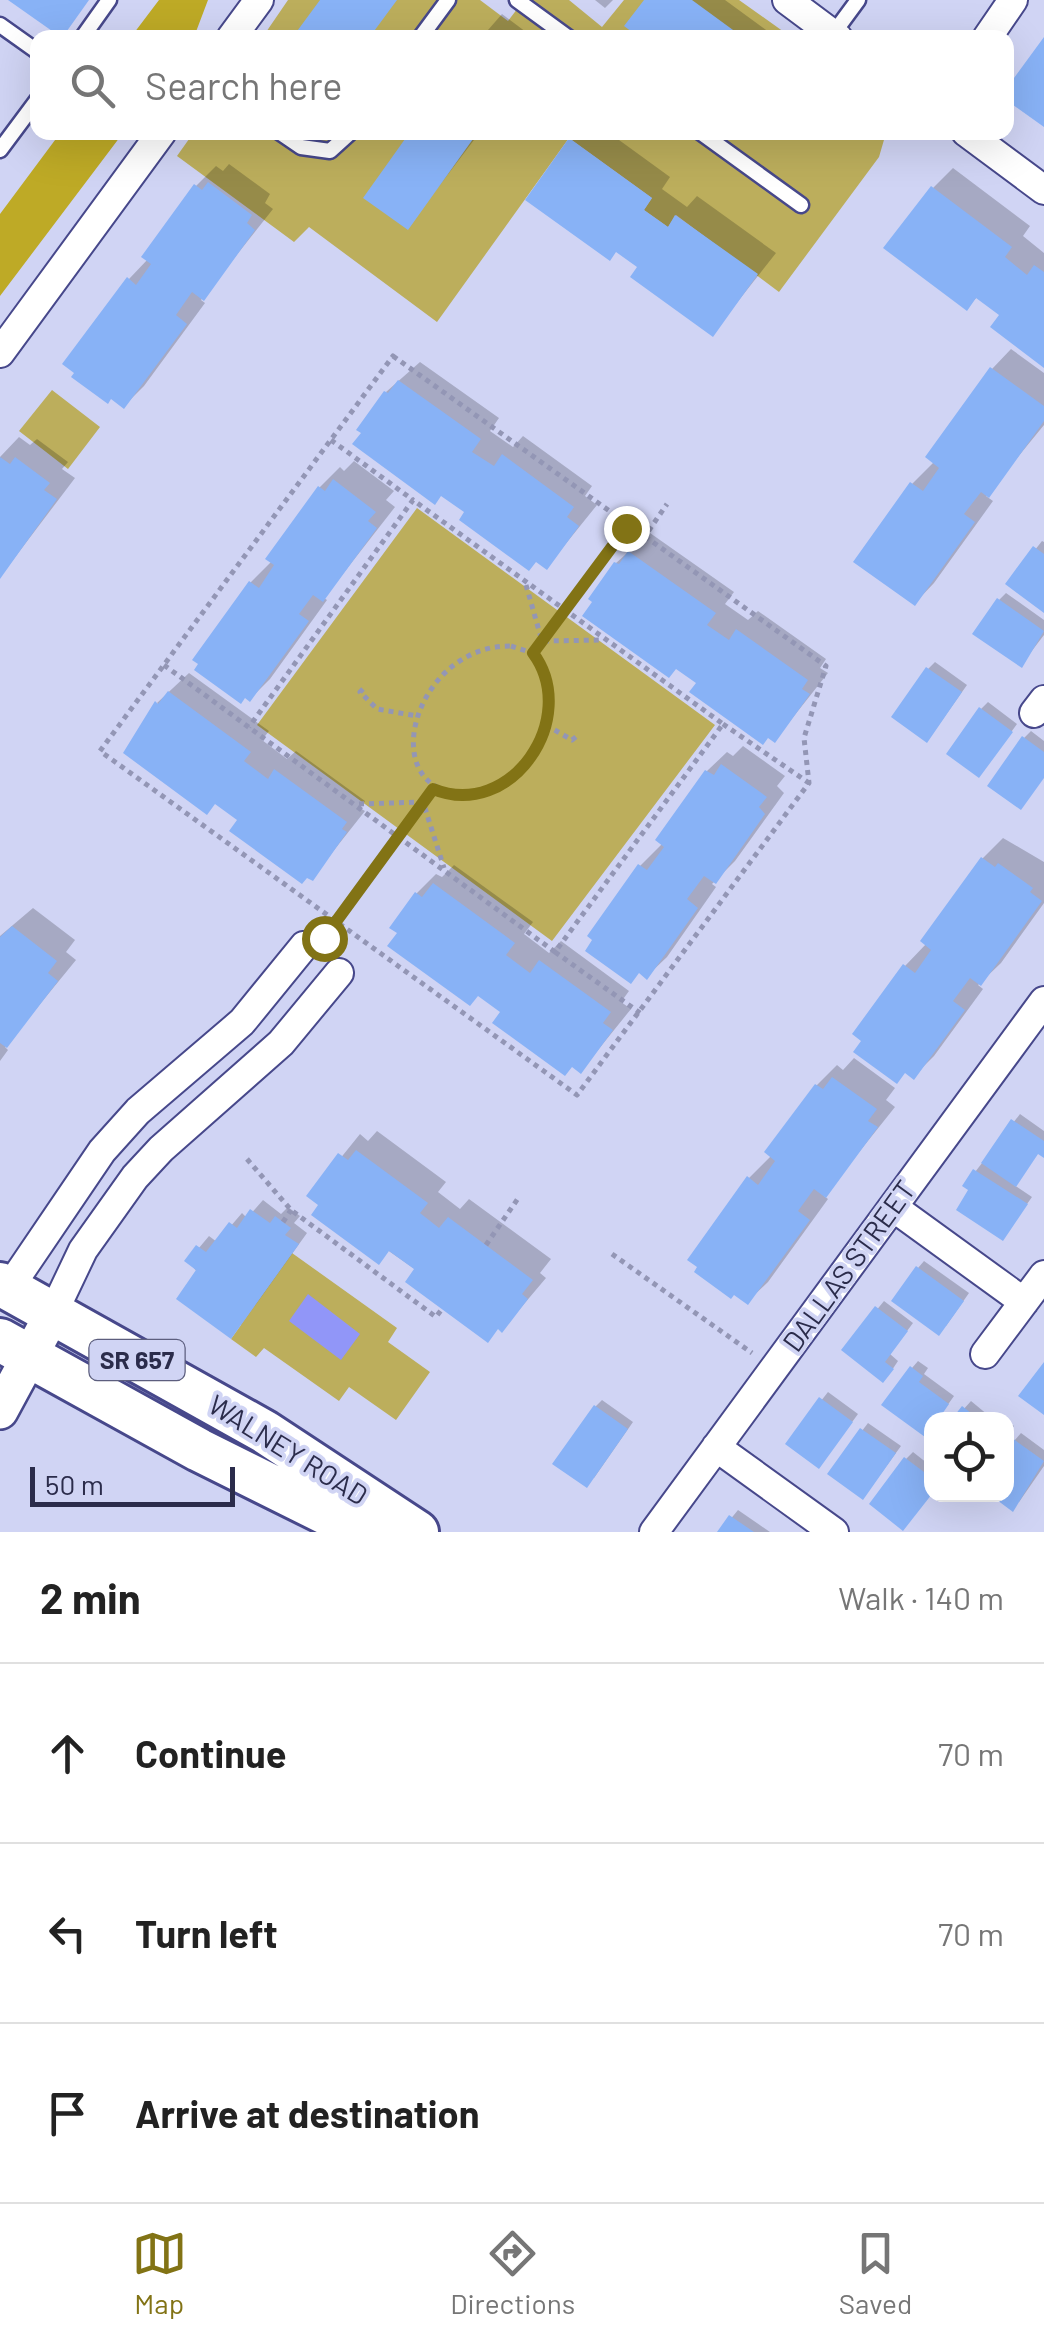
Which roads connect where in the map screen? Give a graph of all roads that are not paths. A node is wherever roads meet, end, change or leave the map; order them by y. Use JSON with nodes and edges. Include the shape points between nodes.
{"nodes":[{"id":1,"x":109,"y":0,"type":"edge"},
{"id":2,"x":259,"y":0,"type":"edge"},
{"id":3,"x":448,"y":0,"type":"edge"},
{"id":4,"x":517,"y":0,"type":"edge"},
{"id":5,"x":787,"y":0,"type":"edge"},
{"id":6,"x":858,"y":0,"type":"edge"},
{"id":7,"x":1013,"y":0,"type":"edge"},
{"id":8,"x":0,"y":26,"type":"edge"},
{"id":9,"x":88,"y":30,"type":"edge"},
{"id":10,"x":237,"y":30,"type":"edge"},
{"id":11,"x":426,"y":30,"type":"edge"},
{"id":12,"x":558,"y":30,"type":"edge"},
{"id":13,"x":828,"y":30,"type":"edge"},
{"id":14,"x":840,"y":30,"type":"edge"},
{"id":15,"x":992,"y":30,"type":"edge"},
{"id":16,"x":30,"y":47,"type":"edge"},
{"id":17,"x":30,"y":110,"type":"edge"},
{"id":18,"x":156,"y":140,"type":"edge"},
{"id":19,"x":291,"y":140,"type":"edge"},
{"id":20,"x":342,"y":140,"type":"edge"},
{"id":21,"x":711,"y":140,"type":"edge"},
{"id":22,"x":977,"y":140,"type":"edge"},
{"id":23,"x":0,"y":150,"type":"edge"},
{"id":24,"x":1044,"y":190,"type":"edge"},
{"id":25,"x":801,"y":205,"type":"dead end"},
{"id":26,"x":0,"y":353,"type":"edge"},
{"id":27,"x":314,"y":942,"type":"road end"},
{"id":28,"x":339,"y":972,"type":"dead end"},
{"id":29,"x":1044,"y":1001,"type":"edge"},
{"id":30,"x":892,"y":1207,"type":"junction"},
{"id":31,"x":1044,"y":1275,"type":"edge"},
{"id":32,"x":3,"y":1292,"type":"edge"},
{"id":33,"x":1024,"y":1302,"type":"junction"},
{"id":34,"x":53,"y":1314,"type":"junction"},
{"id":35,"x":15,"y":1348,"type":"edge"},
{"id":36,"x":986,"y":1354,"type":"dead end"},
{"id":37,"x":0,"y":1411,"type":"edge"},
{"id":38,"x":716,"y":1447,"type":"junction"},
{"id":39,"x":364,"y":1532,"type":"edge"},
{"id":40,"x":417,"y":1532,"type":"edge"},
{"id":41,"x":654,"y":1532,"type":"edge"},
{"id":42,"x":834,"y":1532,"type":"edge"}],
"edges":[{"from":1,"to":9,"type":"lane"},
{"from":2,"to":10,"type":"street"},
{"from":3,"to":11,"type":"lane"},
{"from":4,"to":12,"type":"lane"},
{"from":5,"to":13,"type":"street"},
{"from":6,"to":14,"type":"lane"},
{"from":7,"to":15,"type":"street"},
{"from":8,"to":16,"type":"lane"},
{"from":17,"to":23,"type":"lane"},
{"from":18,"to":26,"type":"street"},
{"from":19,"to":20,"type":"lane","via":[[330,150]]},
{"from":21,"to":25,"type":"lane"},
{"from":22,"to":24,"type":"street"},
{"from":27,"to":32,"type":"street","via":[[242,1022],[138,1111],[102,1151]]},
{"from":28,"to":34,"type":"street","via":[[281,1043],[136,1177],[83,1250]]},
{"from":29,"to":30,"type":"street","name":"DALLAS STREET"},
{"from":30,"to":33,"type":"street"},
{"from":30,"to":38,"type":"street","name":"DALLAS STREET"},
{"from":31,"to":33,"type":"street"},
{"from":32,"to":34,"type":"main road","name":"WALNEY ROAD","number":"SR 657"},
{"from":33,"to":36,"type":"street"},
{"from":34,"to":35,"type":"street"},
{"from":34,"to":40,"type":"main road","name":"WALNEY ROAD","number":"SR 657","via":[[265,1432]]},
{"from":35,"to":37,"type":"street"},
{"from":35,"to":39,"type":"main road","name":"WALNEY ROAD","number":"SR 657"},
{"from":38,"to":41,"type":"street","name":"DALLAS STREET"},
{"from":38,"to":42,"type":"street"}]}
